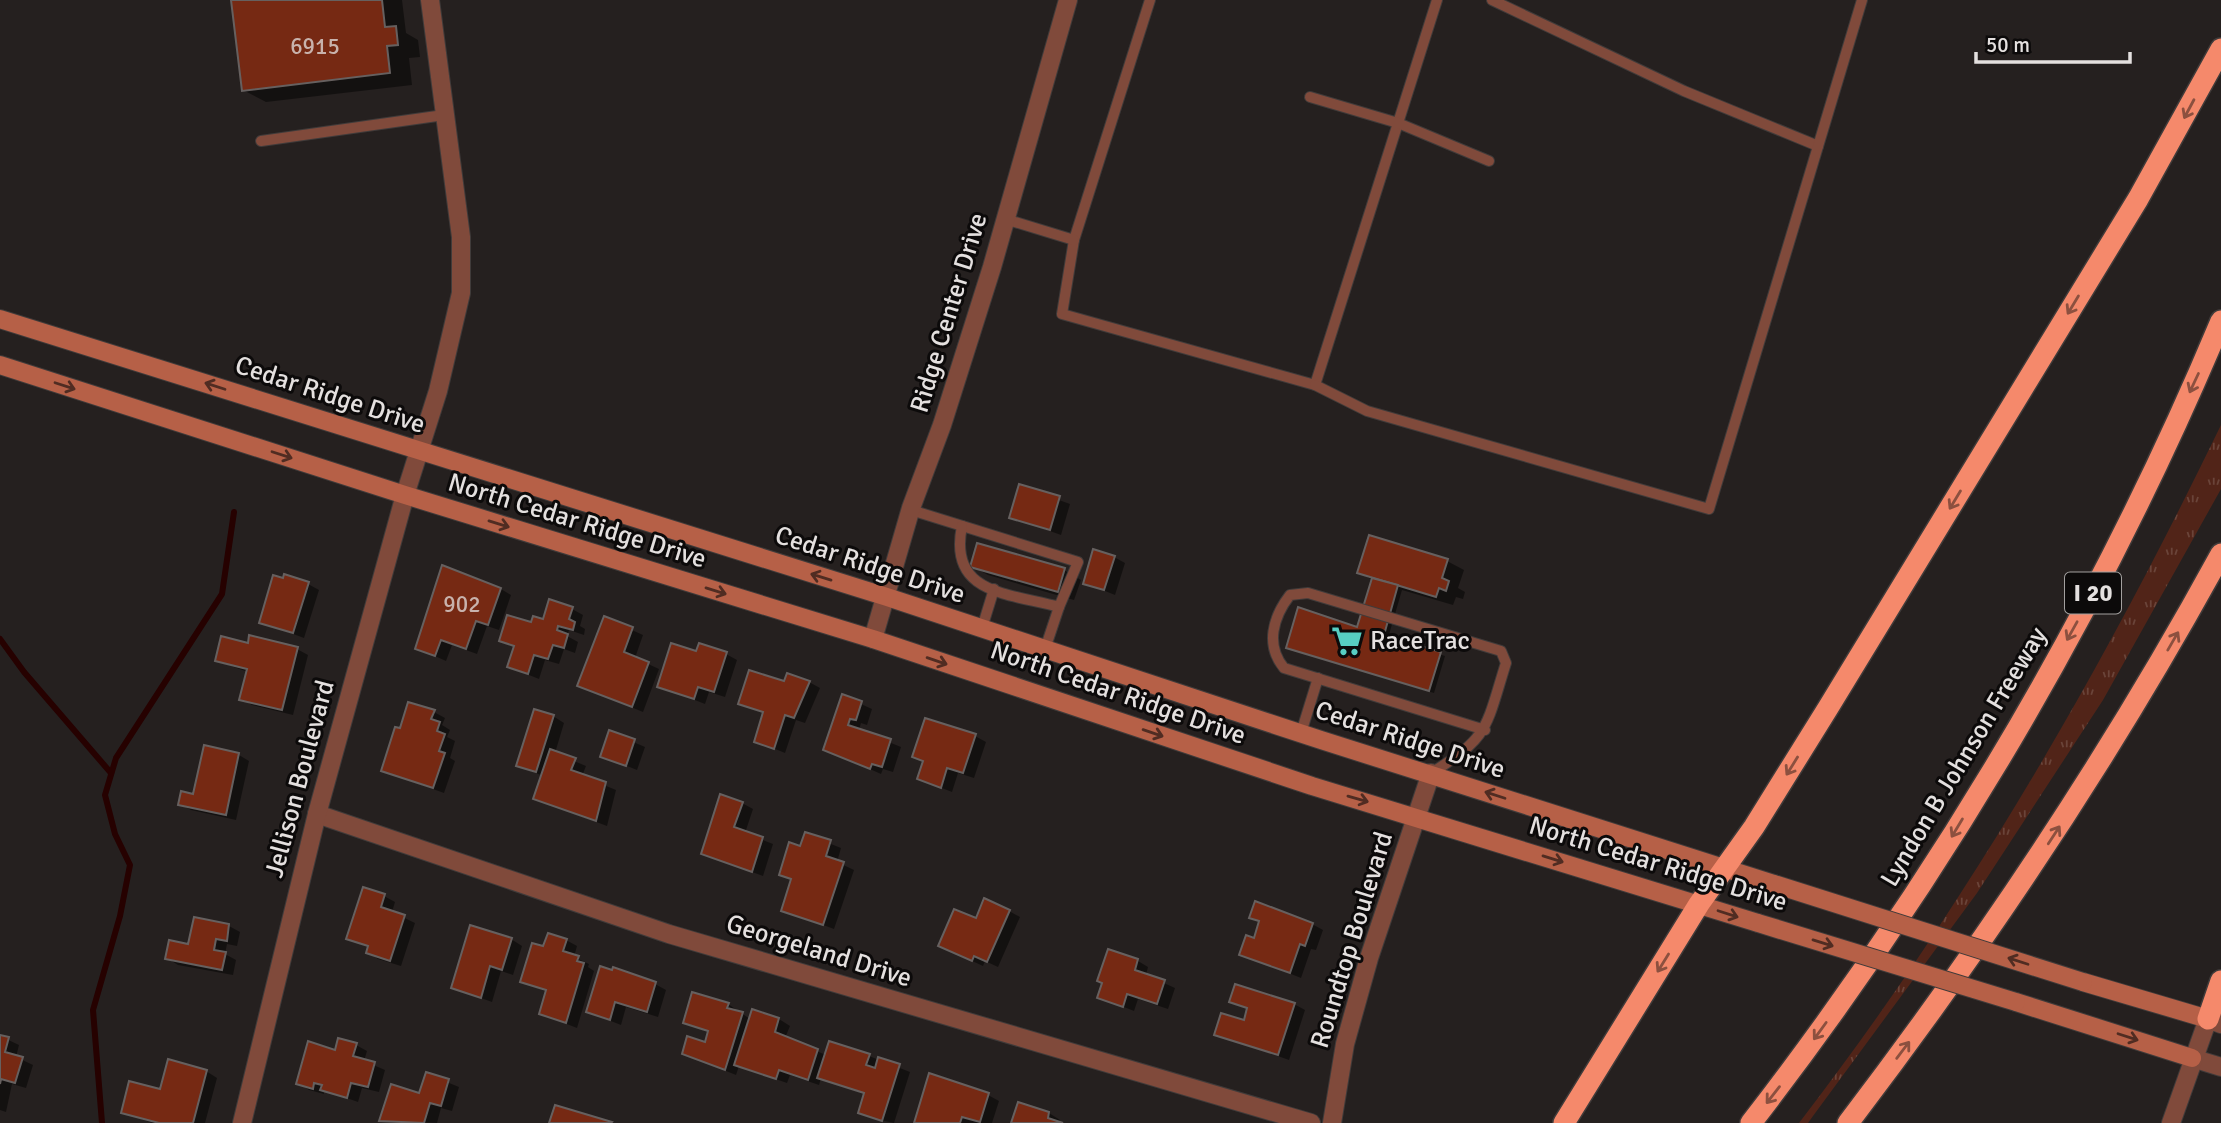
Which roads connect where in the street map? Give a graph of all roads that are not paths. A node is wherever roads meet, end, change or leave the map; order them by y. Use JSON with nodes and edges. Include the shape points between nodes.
{"nodes":[{"id":1,"x":430,"y":0,"type":"edge"},
{"id":2,"x":1068,"y":0,"type":"edge"},
{"id":3,"x":1150,"y":0,"type":"edge"},
{"id":4,"x":1437,"y":0,"type":"edge"},
{"id":5,"x":1492,"y":0,"type":"edge"},
{"id":6,"x":1862,"y":0,"type":"edge"},
{"id":7,"x":2221,"y":49,"type":"edge"},
{"id":8,"x":1310,"y":97,"type":"dead end"},
{"id":9,"x":444,"y":115,"type":"junction"},
{"id":10,"x":1398,"y":123,"type":"junction"},
{"id":11,"x":261,"y":141,"type":"dead end"},
{"id":12,"x":1818,"y":146,"type":"junction"},
{"id":13,"x":1489,"y":162,"type":"dead end"},
{"id":14,"x":1006,"y":219,"type":"junction"},
{"id":15,"x":1074,"y":240,"type":"junction"},
{"id":16,"x":0,"y":318,"type":"edge"},
{"id":17,"x":2221,"y":321,"type":"edge"},
{"id":18,"x":0,"y":365,"type":"edge"},
{"id":19,"x":1315,"y":385,"type":"junction"},
{"id":20,"x":420,"y":451,"type":"junction"},
{"id":21,"x":405,"y":495,"type":"junction"},
{"id":22,"x":911,"y":510,"type":"junction"},
{"id":23,"x":962,"y":526,"type":"junction"},
{"id":24,"x":2221,"y":554,"type":"edge"},
{"id":25,"x":994,"y":589,"type":"junction"},
{"id":26,"x":887,"y":597,"type":"junction"},
{"id":27,"x":1059,"y":607,"type":"junction"},
{"id":28,"x":982,"y":628,"type":"junction"},
{"id":29,"x":873,"y":639,"type":"junction"},
{"id":30,"x":1045,"y":649,"type":"junction"},
{"id":31,"x":1318,"y":678,"type":"junction"},
{"id":32,"x":1485,"y":730,"type":"junction"},
{"id":33,"x":1301,"y":733,"type":"junction"},
{"id":34,"x":1431,"y":774,"type":"junction"},
{"id":35,"x":317,"y":814,"type":"junction"},
{"id":36,"x":1417,"y":817,"type":"junction"},
{"id":37,"x":1723,"y":869,"type":"junction"},
{"id":38,"x":1699,"y":904,"type":"junction"},
{"id":39,"x":2221,"y":981,"type":"edge"},
{"id":40,"x":2214,"y":1022,"type":"edge"},
{"id":41,"x":2192,"y":1058,"type":"junction"},
{"id":42,"x":2221,"y":1067,"type":"edge"},
{"id":43,"x":242,"y":1123,"type":"edge"},
{"id":44,"x":1311,"y":1123,"type":"edge"},
{"id":45,"x":1332,"y":1123,"type":"edge"},
{"id":46,"x":1564,"y":1123,"type":"edge"},
{"id":47,"x":1751,"y":1123,"type":"edge"},
{"id":48,"x":1848,"y":1123,"type":"edge"},
{"id":49,"x":2171,"y":1123,"type":"edge"}],
"edges":[{"from":1,"to":9,"type":"street","name":"Jellison Boulevard"},
{"from":2,"to":14,"type":"street","name":"Ridge Center Drive"},
{"from":3,"to":15,"type":"lane"},
{"from":4,"to":10,"type":"lane"},
{"from":5,"to":12,"type":"lane","via":[[1684,91]]},
{"from":6,"to":12,"type":"lane"},
{"from":7,"to":37,"type":"highway","one_way":true,"via":[[2164,154],[1994,436],[1815,730]]},
{"from":8,"to":10,"type":"lane"},
{"from":9,"to":11,"type":"lane"},
{"from":9,"to":20,"type":"street","name":"Jellison Boulevard","via":[[461,237],[461,293]]},
{"from":10,"to":13,"type":"lane"},
{"from":10,"to":19,"type":"lane"},
{"from":12,"to":19,"type":"lane","via":[[1709,509],[1367,411]]},
{"from":14,"to":15,"type":"lane"},
{"from":14,"to":22,"type":"street","name":"Ridge Center Drive"},
{"from":15,"to":19,"type":"lane","via":[[1062,314]]},
{"from":20,"to":16,"type":"main road","name":"Cedar Ridge Drive","one_way":true},
{"from":17,"to":47,"type":"highway","name":"Lyndon B Johnson Freeway","number":"I 20","one_way":true,"via":[[2122,536],[2018,728],[1858,979]]},
{"from":18,"to":21,"type":"main road","name":"North Cedar Ridge Drive","one_way":true},
{"from":20,"to":21,"type":"street","name":"Jellison Boulevard"},
{"from":26,"to":20,"type":"main road","name":"Cedar Ridge Drive","one_way":true},
{"from":21,"to":29,"type":"main road","name":"North Cedar Ridge Drive","one_way":true},
{"from":21,"to":35,"type":"street","name":"Jellison Boulevard"},
{"from":22,"to":23,"type":"lane"},
{"from":22,"to":26,"type":"street","name":"Ridge Center Drive"},
{"from":23,"to":25,"type":"lane","via":[[958,549],[962,566],[971,580]]},
{"from":23,"to":27,"type":"lane","via":[[1078,562]]},
{"from":48,"to":24,"type":"highway","one_way":true,"via":[[2017,892],[2114,742]]},
{"from":25,"to":27,"type":"lane"},
{"from":25,"to":28,"type":"lane"},
{"from":26,"to":28,"type":"main road","name":"Cedar Ridge Drive"},
{"from":26,"to":29,"type":"street","name":"Ridge Center Drive"},
{"from":27,"to":30,"type":"lane"},
{"from":28,"to":30,"type":"main road","name":"Cedar Ridge Drive"},
{"from":29,"to":36,"type":"main road","name":"North Cedar Ridge Drive","one_way":true},
{"from":30,"to":33,"type":"main road","name":"Cedar Ridge Drive"},
{"from":31,"to":32,"type":"lane"},
{"from":31,"to":32,"type":"lane","via":[[1284,668],[1275,657],[1271,644],[1282,605],[1290,595],[1308,593],[1501,651],[1506,663]]},
{"from":31,"to":33,"type":"lane"},
{"from":32,"to":34,"type":"lane","via":[[1466,752]]},
{"from":33,"to":34,"type":"main road","name":"Cedar Ridge Drive"},
{"from":34,"to":36,"type":"street","name":"Roundtop Boulevard"},
{"from":37,"to":34,"type":"main road","name":"Cedar Ridge Drive","one_way":true},
{"from":35,"to":43,"type":"street","name":"Jellison Boulevard"},
{"from":35,"to":44,"type":"street","name":"Georgeland Drive","via":[[669,934]]},
{"from":36,"to":38,"type":"main road","name":"North Cedar Ridge Drive","one_way":true},
{"from":36,"to":45,"type":"street","name":"Roundtop Boulevard","via":[[1368,958],[1345,1044]]},
{"from":37,"to":38,"type":"highway"},
{"from":40,"to":37,"type":"main road","name":"North Cedar Ridge Drive","one_way":true,"bridge":true},
{"from":38,"to":41,"type":"main road","name":"North Cedar Ridge Drive","one_way":true,"bridge":true},
{"from":38,"to":46,"type":"highway","one_way":true},
{"from":39,"to":40,"type":"highway"},
{"from":40,"to":41,"type":"street"},
{"from":41,"to":42,"type":"street","name":"North Cedar Ridge Drive"},
{"from":41,"to":49,"type":"street"}]}
